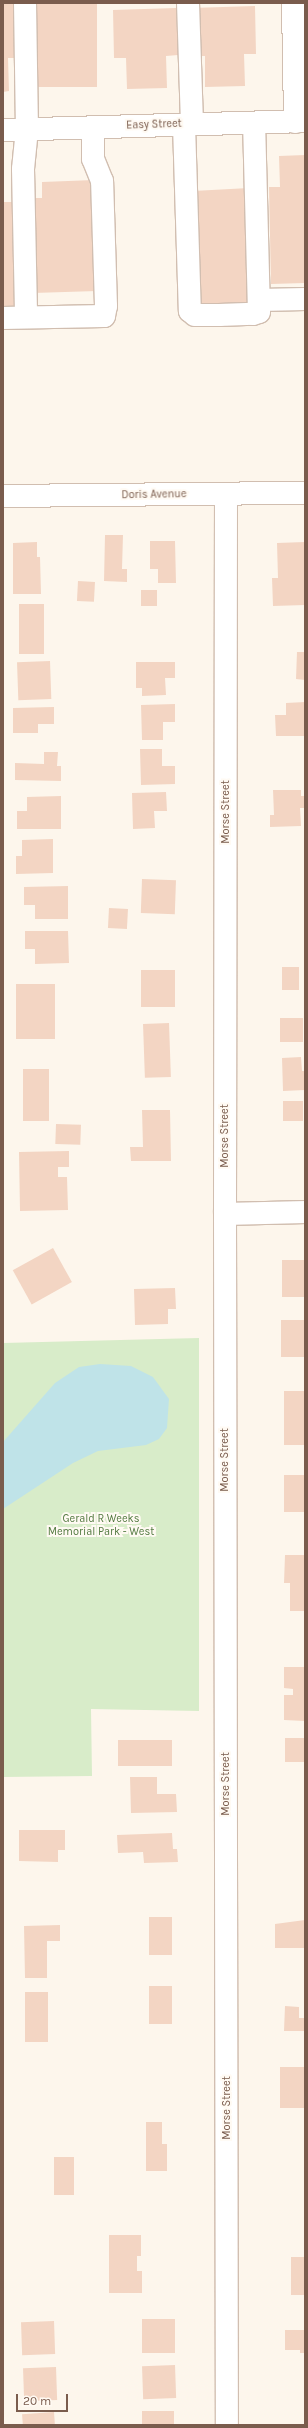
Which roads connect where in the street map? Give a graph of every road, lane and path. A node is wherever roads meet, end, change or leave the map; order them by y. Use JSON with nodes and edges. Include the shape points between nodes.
{"nodes":[{"id":1,"x":25,"y":3,"type":"edge"},
{"id":2,"x":188,"y":3,"type":"edge"},
{"id":3,"x":293,"y":3,"type":"edge"},
{"id":4,"x":300,"y":122,"type":"edge"},
{"id":5,"x":254,"y":123,"type":"junction"},
{"id":6,"x":188,"y":124,"type":"junction"},
{"id":7,"x":93,"y":127,"type":"junction"},
{"id":8,"x":27,"y":129,"type":"junction"},
{"id":9,"x":3,"y":130,"type":"edge"},
{"id":10,"x":305,"y":299,"type":"edge"},
{"id":11,"x":260,"y":300,"type":"junction"},
{"id":12,"x":26,"y":317,"type":"junction"},
{"id":13,"x":3,"y":318,"type":"edge"},
{"id":14,"x":305,"y":493,"type":"edge"},
{"id":15,"x":226,"y":494,"type":"junction"},
{"id":16,"x":3,"y":496,"type":"edge"},
{"id":17,"x":305,"y":1212,"type":"edge"},
{"id":18,"x":225,"y":1214,"type":"junction"},
{"id":19,"x":227,"y":2425,"type":"edge"}],
"edges":[{"from":1,"to":8,"type":"street"},
{"from":2,"to":6,"type":"street"},
{"from":3,"to":4,"type":"street"},
{"from":4,"to":5,"type":"street","name":"Easy Street"},
{"from":5,"to":6,"type":"street","name":"Easy Street"},
{"from":5,"to":11,"type":"street"},
{"from":6,"to":7,"type":"street","name":"Easy Street"},
{"from":6,"to":11,"type":"street","via":[[190,311],[195,315],[254,314],[259,312]]},
{"from":7,"to":8,"type":"street","name":"Easy Street"},
{"from":7,"to":12,"type":"street","via":[[93,160],[102,181],[106,306],[104,316]]},
{"from":8,"to":9,"type":"street","name":"Easy Street"},
{"from":8,"to":12,"type":"street","via":[[23,169]]},
{"from":10,"to":11,"type":"street"},
{"from":12,"to":13,"type":"street"},
{"from":14,"to":15,"type":"street","name":"Doris Avenue"},
{"from":15,"to":16,"type":"street","name":"Doris Avenue"},
{"from":15,"to":18,"type":"street","name":"Morse Street"},
{"from":17,"to":18,"type":"street"},
{"from":18,"to":19,"type":"street","name":"Morse Street"}]}
